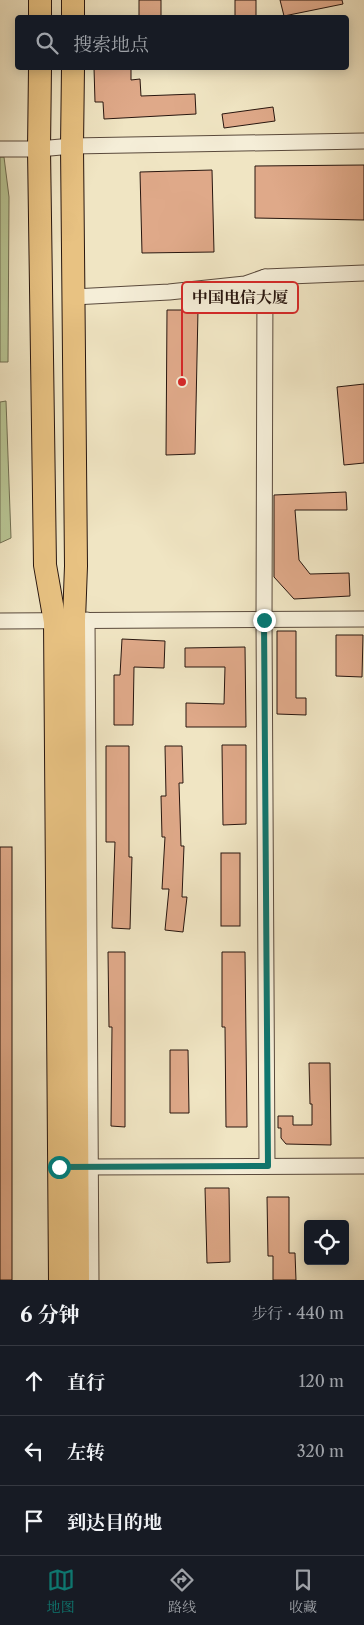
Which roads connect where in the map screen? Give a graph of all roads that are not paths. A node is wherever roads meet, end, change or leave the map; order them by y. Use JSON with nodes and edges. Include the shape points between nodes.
{"nodes":[{"id":1,"x":40,"y":0,"type":"edge"},
{"id":2,"x":73,"y":0,"type":"edge"},
{"id":3,"x":40,"y":15,"type":"edge"},
{"id":4,"x":73,"y":15,"type":"edge"},
{"id":5,"x":40,"y":70,"type":"edge"},
{"id":6,"x":72,"y":70,"type":"edge"},
{"id":7,"x":364,"y":141,"type":"edge"},
{"id":8,"x":72,"y":146,"type":"junction"},
{"id":9,"x":0,"y":149,"type":"edge"},
{"id":10,"x":39,"y":149,"type":"junction"},
{"id":11,"x":364,"y":273,"type":"edge"},
{"id":12,"x":266,"y":277,"type":"junction"},
{"id":13,"x":74,"y":298,"type":"junction"},
{"id":14,"x":364,"y":619,"type":"edge"},
{"id":15,"x":264,"y":620,"type":"junction"},
{"id":16,"x":0,"y":621,"type":"edge"},
{"id":17,"x":72,"y":621,"type":"junction"},
{"id":18,"x":268,"y":1166,"type":"junction"},
{"id":19,"x":364,"y":1166,"type":"edge"},
{"id":20,"x":76,"y":1167,"type":"junction"},
{"id":21,"x":60,"y":1280,"type":"edge"},
{"id":22,"x":78,"y":1280,"type":"edge"},
{"id":23,"x":91,"y":1280,"type":"edge"}],
"edges":[{"from":1,"to":3,"type":"highway"},
{"from":2,"to":4,"type":"highway"},
{"from":5,"to":10,"type":"highway"},
{"from":6,"to":8,"type":"highway"},
{"from":7,"to":8,"type":"street"},
{"from":8,"to":10,"type":"street"},
{"from":8,"to":13,"type":"highway"},
{"from":9,"to":10,"type":"street"},
{"from":10,"to":17,"type":"highway","via":[[46,565]]},
{"from":11,"to":12,"type":"street"},
{"from":12,"to":13,"type":"street","via":[[245,284]]},
{"from":12,"to":15,"type":"street"},
{"from":13,"to":17,"type":"highway","via":[[76,566]]},
{"from":14,"to":15,"type":"street"},
{"from":15,"to":17,"type":"street"},
{"from":15,"to":18,"type":"street"},
{"from":16,"to":17,"type":"street"},
{"from":17,"to":20,"type":"highway"},
{"from":18,"to":19,"type":"street"},
{"from":18,"to":20,"type":"street"},
{"from":20,"to":21,"type":"highway"},
{"from":20,"to":22,"type":"highway"},
{"from":20,"to":23,"type":"street"}]}
